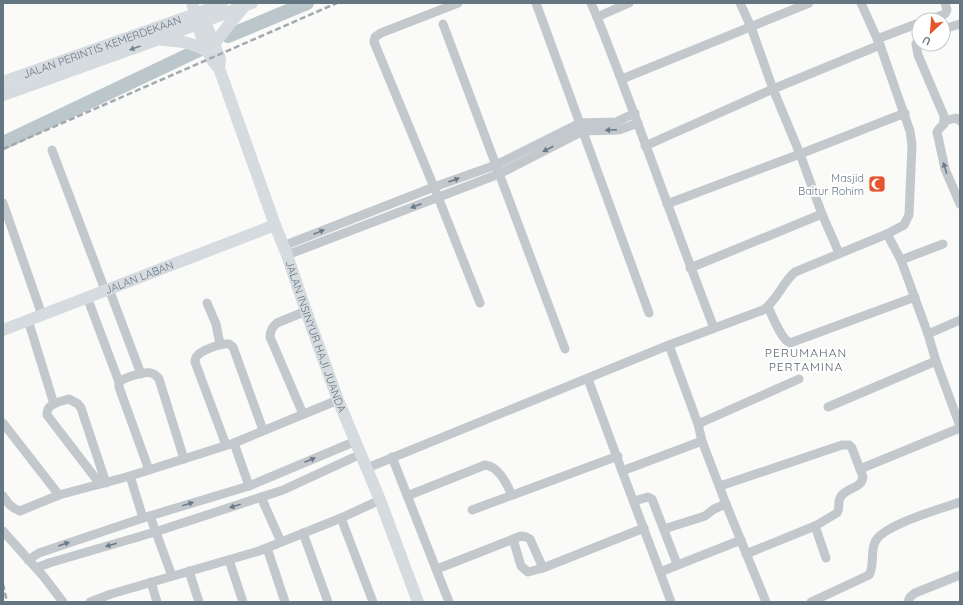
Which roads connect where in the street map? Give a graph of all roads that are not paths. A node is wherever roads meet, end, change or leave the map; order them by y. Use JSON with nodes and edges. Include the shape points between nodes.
{"nodes":[{"id":1,"x":222,"y":3,"type":"edge"},
{"id":2,"x":458,"y":3,"type":"edge"},
{"id":3,"x":536,"y":3,"type":"edge"},
{"id":4,"x":591,"y":3,"type":"edge"},
{"id":5,"x":629,"y":3,"type":"edge"},
{"id":6,"x":740,"y":3,"type":"edge"},
{"id":7,"x":809,"y":3,"type":"edge"},
{"id":8,"x":861,"y":3,"type":"edge"},
{"id":9,"x":249,"y":4,"type":"edge"},
{"id":10,"x":197,"y":14,"type":"edge"},
{"id":11,"x":597,"y":17,"type":"junction"},
{"id":12,"x":443,"y":24,"type":"dead end"},
{"id":13,"x":750,"y":27,"type":"junction"},
{"id":14,"x":911,"y":27,"type":"edge"},
{"id":15,"x":159,"y":40,"type":"junction"},
{"id":16,"x":878,"y":42,"type":"junction"},
{"id":17,"x":211,"y":48,"type":"junction"},
{"id":18,"x":917,"y":52,"type":"edge"},
{"id":19,"x":622,"y":79,"type":"junction"},
{"id":20,"x":3,"y":82,"type":"edge"},
{"id":21,"x":773,"y":88,"type":"junction"},
{"id":22,"x":3,"y":95,"type":"edge"},
{"id":23,"x":635,"y":113,"type":"junction"},
{"id":24,"x":905,"y":113,"type":"junction"},
{"id":25,"x":944,"y":121,"type":"junction"},
{"id":26,"x":960,"y":121,"type":"edge"},
{"id":27,"x":638,"y":123,"type":"junction"},
{"id":28,"x":582,"y":127,"type":"junction"},
{"id":29,"x":645,"y":146,"type":"junction"},
{"id":30,"x":52,"y":150,"type":"dead end"},
{"id":31,"x":800,"y":154,"type":"junction"},
{"id":32,"x":496,"y":165,"type":"junction"},
{"id":33,"x":500,"y":174,"type":"junction"},
{"id":34,"x":434,"y":187,"type":"junction"},
{"id":35,"x":438,"y":197,"type":"junction"},
{"id":36,"x":3,"y":203,"type":"edge"},
{"id":37,"x":667,"y":204,"type":"junction"},
{"id":38,"x":960,"y":204,"type":"edge"},
{"id":39,"x":366,"y":213,"type":"junction"},
{"id":40,"x":822,"y":214,"type":"junction"},
{"id":41,"x":370,"y":224,"type":"junction"},
{"id":42,"x":274,"y":225,"type":"junction"},
{"id":43,"x":887,"y":234,"type":"junction"},
{"id":44,"x":942,"y":244,"type":"dead end"},
{"id":45,"x":285,"y":251,"type":"junction"},
{"id":46,"x":839,"y":253,"type":"junction"},
{"id":47,"x":901,"y":260,"type":"junction"},
{"id":48,"x":690,"y":268,"type":"junction"},
{"id":49,"x":107,"y":290,"type":"junction"},
{"id":50,"x":915,"y":296,"type":"junction"},
{"id":51,"x":87,"y":297,"type":"junction"},
{"id":52,"x":207,"y":303,"type":"dead end"},
{"id":53,"x":480,"y":303,"type":"dead end"},
{"id":54,"x":768,"y":307,"type":"junction"},
{"id":55,"x":306,"y":311,"type":"junction"},
{"id":56,"x":649,"y":313,"type":"dead end"},
{"id":57,"x":42,"y":315,"type":"junction"},
{"id":58,"x":28,"y":320,"type":"junction"},
{"id":59,"x":960,"y":320,"type":"edge"},
{"id":60,"x":714,"y":328,"type":"junction"},
{"id":61,"x":3,"y":330,"type":"edge"},
{"id":62,"x":928,"y":334,"type":"junction"},
{"id":63,"x":220,"y":344,"type":"junction"},
{"id":64,"x":669,"y":345,"type":"junction"},
{"id":65,"x":565,"y":349,"type":"dead end"},
{"id":66,"x":936,"y":361,"type":"junction"},
{"id":67,"x":141,"y":374,"type":"junction"},
{"id":68,"x":588,"y":379,"type":"junction"},
{"id":69,"x":799,"y":379,"type":"dead end"},
{"id":70,"x":119,"y":382,"type":"junction"},
{"id":71,"x":338,"y":400,"type":"junction"},
{"id":72,"x":54,"y":404,"type":"junction"},
{"id":73,"x":956,"y":406,"type":"edge"},
{"id":74,"x":828,"y":407,"type":"dead end"},
{"id":75,"x":302,"y":414,"type":"junction"},
{"id":76,"x":3,"y":423,"type":"edge"},
{"id":77,"x":698,"y":424,"type":"junction"},
{"id":78,"x":960,"y":427,"type":"edge"},
{"id":79,"x":263,"y":430,"type":"junction"},
{"id":80,"x":356,"y":441,"type":"junction"},
{"id":81,"x":702,"y":441,"type":"junction"},
{"id":82,"x":230,"y":444,"type":"junction"},
{"id":83,"x":361,"y":454,"type":"junction"},
{"id":84,"x":618,"y":456,"type":"junction"},
{"id":85,"x":392,"y":457,"type":"junction"},
{"id":86,"x":184,"y":459,"type":"junction"},
{"id":87,"x":367,"y":468,"type":"junction"},
{"id":88,"x":860,"y":469,"type":"junction"},
{"id":89,"x":149,"y":470,"type":"junction"},
{"id":90,"x":622,"y":471,"type":"junction"},
{"id":91,"x":130,"y":476,"type":"junction"},
{"id":92,"x":103,"y":484,"type":"junction"},
{"id":93,"x":249,"y":486,"type":"junction"},
{"id":94,"x":720,"y":486,"type":"junction"},
{"id":95,"x":59,"y":495,"type":"junction"},
{"id":96,"x":3,"y":496,"type":"edge"},
{"id":97,"x":407,"y":496,"type":"junction"},
{"id":98,"x":512,"y":496,"type":"junction"},
{"id":99,"x":261,"y":497,"type":"junction"},
{"id":100,"x":380,"y":500,"type":"junction"},
{"id":101,"x":634,"y":501,"type":"junction"},
{"id":102,"x":960,"y":502,"type":"edge"},
{"id":103,"x":726,"y":504,"type":"junction"},
{"id":104,"x":472,"y":510,"type":"dead end"},
{"id":105,"x":146,"y":517,"type":"junction"},
{"id":106,"x":341,"y":518,"type":"junction"},
{"id":107,"x":815,"y":526,"type":"junction"},
{"id":108,"x":644,"y":528,"type":"junction"},
{"id":109,"x":664,"y":529,"type":"junction"},
{"id":110,"x":3,"y":531,"type":"edge"},
{"id":111,"x":155,"y":532,"type":"junction"},
{"id":112,"x":303,"y":533,"type":"junction"},
{"id":113,"x":512,"y":539,"type":"junction"},
{"id":114,"x":741,"y":540,"type":"junction"},
{"id":115,"x":281,"y":542,"type":"junction"},
{"id":116,"x":267,"y":548,"type":"junction"},
{"id":117,"x":746,"y":554,"type":"junction"},
{"id":118,"x":826,"y":558,"type":"dead end"},
{"id":119,"x":28,"y":560,"type":"junction"},
{"id":120,"x":229,"y":560,"type":"junction"},
{"id":121,"x":676,"y":564,"type":"junction"},
{"id":122,"x":36,"y":568,"type":"junction"},
{"id":123,"x":543,"y":568,"type":"junction"},
{"id":124,"x":437,"y":569,"type":"junction"},
{"id":125,"x":189,"y":571,"type":"junction"},
{"id":126,"x":660,"y":572,"type":"junction"},
{"id":127,"x":960,"y":575,"type":"edge"},
{"id":128,"x":172,"y":576,"type":"junction"},
{"id":129,"x":151,"y":582,"type":"junction"},
{"id":130,"x":113,"y":598,"type":"edge"},
{"id":131,"x":64,"y":602,"type":"edge"},
{"id":132,"x":90,"y":602,"type":"edge"},
{"id":133,"x":157,"y":602,"type":"edge"},
{"id":134,"x":199,"y":602,"type":"edge"},
{"id":135,"x":242,"y":602,"type":"edge"},
{"id":136,"x":285,"y":602,"type":"edge"},
{"id":137,"x":328,"y":602,"type":"edge"},
{"id":138,"x":373,"y":602,"type":"edge"},
{"id":139,"x":418,"y":602,"type":"edge"},
{"id":140,"x":449,"y":602,"type":"edge"},
{"id":141,"x":671,"y":602,"type":"edge"},
{"id":142,"x":766,"y":602,"type":"edge"},
{"id":143,"x":811,"y":602,"type":"edge"},
{"id":144,"x":908,"y":602,"type":"edge"}],
"edges":[{"from":1,"to":10,"type":"street"},
{"from":2,"to":34,"type":"street","via":[[381,33],[374,40]]},
{"from":3,"to":28,"type":"street"},
{"from":4,"to":11,"type":"street"},
{"from":5,"to":11,"type":"street"},
{"from":6,"to":13,"type":"street"},
{"from":7,"to":13,"type":"street"},
{"from":8,"to":16,"type":"street"},
{"from":9,"to":10,"type":"street"},
{"from":9,"to":17,"type":"street"},
{"from":10,"to":15,"type":"street","name":"JALAN PERINTIS KEMERDEKAAN"},
{"from":10,"to":17,"type":"street","name":"JALAN INSINYUR HAJI JUANDA"},
{"from":10,"to":20,"type":"street","name":"JALAN PERINTIS KEMERDEKAAN"},
{"from":11,"to":19,"type":"street"},
{"from":12,"to":32,"type":"street"},
{"from":13,"to":19,"type":"street"},
{"from":13,"to":21,"type":"street"},
{"from":14,"to":16,"type":"street"},
{"from":15,"to":17,"type":"street","via":[[186,42]]},
{"from":15,"to":22,"type":"street","name":"JALAN PERINTIS KEMERDEKAAN","one_way":true},
{"from":16,"to":21,"type":"street"},
{"from":16,"to":24,"type":"street"},
{"from":17,"to":42,"type":"street","name":"JALAN INSINYUR HAJI JUANDA"},
{"from":18,"to":25,"type":"street"},
{"from":19,"to":23,"type":"street"},
{"from":21,"to":29,"type":"street"},
{"from":21,"to":31,"type":"street"},
{"from":23,"to":27,"type":"street"},
{"from":23,"to":28,"type":"street","via":[[616,122]]},
{"from":24,"to":31,"type":"street"},
{"from":24,"to":43,"type":"street","via":[[912,145],[909,215],[904,225]]},
{"from":25,"to":26,"type":"street","via":[[956,118]]},
{"from":38,"to":25,"type":"street","one_way":true,"via":[[945,169],[938,142],[937,132]]},
{"from":27,"to":28,"type":"street","one_way":true,"via":[[619,130]]},
{"from":27,"to":29,"type":"street"},
{"from":28,"to":32,"type":"street"},
{"from":28,"to":33,"type":"street","one_way":true},
{"from":28,"to":56,"type":"street"},
{"from":29,"to":37,"type":"street"},
{"from":30,"to":49,"type":"street"},
{"from":31,"to":37,"type":"street"},
{"from":31,"to":40,"type":"street"},
{"from":32,"to":33,"type":"street"},
{"from":34,"to":32,"type":"street","one_way":true},
{"from":33,"to":35,"type":"street"},
{"from":33,"to":65,"type":"street"},
{"from":34,"to":35,"type":"street"},
{"from":34,"to":39,"type":"street"},
{"from":35,"to":41,"type":"street","one_way":true},
{"from":35,"to":53,"type":"street"},
{"from":36,"to":57,"type":"street"},
{"from":37,"to":48,"type":"street"},
{"from":39,"to":41,"type":"street"},
{"from":45,"to":39,"type":"street","one_way":true},
{"from":40,"to":46,"type":"street"},
{"from":40,"to":48,"type":"street"},
{"from":41,"to":45,"type":"street"},
{"from":42,"to":45,"type":"street","name":"JALAN INSINYUR HAJI JUANDA"},
{"from":42,"to":49,"type":"street","name":"JALAN LABAN"},
{"from":43,"to":46,"type":"street"},
{"from":43,"to":47,"type":"street"},
{"from":44,"to":47,"type":"street"},
{"from":45,"to":55,"type":"street","name":"JALAN INSINYUR HAJI JUANDA"},
{"from":46,"to":54,"type":"street","via":[[795,272]]},
{"from":47,"to":50,"type":"street"},
{"from":48,"to":60,"type":"street"},
{"from":49,"to":51,"type":"street","name":"JALAN LABAN"},
{"from":49,"to":67,"type":"street","via":[[132,346]]},
{"from":50,"to":54,"type":"street","via":[[790,344],[783,337]]},
{"from":50,"to":62,"type":"street"},
{"from":51,"to":57,"type":"street","name":"JALAN LABAN"},
{"from":51,"to":70,"type":"street"},
{"from":52,"to":63,"type":"street","via":[[216,324]]},
{"from":54,"to":60,"type":"street"},
{"from":55,"to":71,"type":"street","name":"JALAN INSINYUR HAJI JUANDA"},
{"from":55,"to":75,"type":"street","via":[[277,323],[270,333]]},
{"from":57,"to":58,"type":"street","name":"JALAN LABAN"},
{"from":58,"to":61,"type":"street","name":"JALAN LABAN"},
{"from":58,"to":72,"type":"street"},
{"from":59,"to":62,"type":"street"},
{"from":60,"to":64,"type":"street"},
{"from":62,"to":66,"type":"street"},
{"from":63,"to":79,"type":"street","via":[[229,344],[233,347]]},
{"from":63,"to":82,"type":"street","via":[[199,353],[195,362]]},
{"from":64,"to":68,"type":"street"},
{"from":64,"to":77,"type":"street"},
{"from":66,"to":73,"type":"street"},
{"from":66,"to":74,"type":"street"},
{"from":67,"to":70,"type":"street"},
{"from":67,"to":86,"type":"street","via":[[152,373],[159,379]]},
{"from":68,"to":84,"type":"street"},
{"from":68,"to":85,"type":"street"},
{"from":69,"to":77,"type":"street"},
{"from":70,"to":89,"type":"street"},
{"from":71,"to":75,"type":"street"},
{"from":71,"to":80,"type":"street","name":"JALAN INSINYUR HAJI JUANDA"},
{"from":72,"to":92,"type":"street","via":[[47,411],[50,421]]},
{"from":72,"to":92,"type":"street","via":[[69,399],[81,408]]},
{"from":73,"to":78,"type":"street"},
{"from":75,"to":79,"type":"street"},
{"from":76,"to":95,"type":"street"},
{"from":77,"to":81,"type":"street"},
{"from":78,"to":88,"type":"street"},
{"from":79,"to":82,"type":"street"},
{"from":80,"to":83,"type":"street","name":"JALAN INSINYUR HAJI JUANDA"},
{"from":93,"to":80,"type":"street","one_way":true},
{"from":81,"to":90,"type":"street"},
{"from":81,"to":94,"type":"street"},
{"from":82,"to":86,"type":"street"},
{"from":82,"to":93,"type":"street"},
{"from":83,"to":87,"type":"street","name":"JALAN INSINYUR HAJI JUANDA"},
{"from":83,"to":99,"type":"street","via":[[283,490]]},
{"from":84,"to":90,"type":"street"},
{"from":84,"to":98,"type":"street"},
{"from":85,"to":87,"type":"street"},
{"from":85,"to":97,"type":"street"},
{"from":86,"to":89,"type":"street"},
{"from":87,"to":100,"type":"street","name":"JALAN INSINYUR HAJI JUANDA"},
{"from":88,"to":94,"type":"street","via":[[852,448],[846,444]]},
{"from":88,"to":107,"type":"street","via":[[863,477],[860,485],[842,494],[837,513]]},
{"from":89,"to":91,"type":"street"},
{"from":90,"to":101,"type":"street"},
{"from":91,"to":92,"type":"street"},
{"from":91,"to":105,"type":"street"},
{"from":92,"to":95,"type":"street"},
{"from":105,"to":93,"type":"street","one_way":true},
{"from":94,"to":103,"type":"street"},
{"from":95,"to":96,"type":"street","via":[[20,510],[10,506]]},
{"from":97,"to":98,"type":"street","via":[[485,465],[497,471]]},
{"from":97,"to":124,"type":"street"},
{"from":98,"to":104,"type":"street"},
{"from":99,"to":111,"type":"street","one_way":true},
{"from":99,"to":115,"type":"street"},
{"from":100,"to":106,"type":"street"},
{"from":100,"to":139,"type":"street","name":"JALAN INSINYUR HAJI JUANDA"},
{"from":101,"to":108,"type":"street"},
{"from":101,"to":109,"type":"street","via":[[650,498]]},
{"from":102,"to":143,"type":"street","via":[[892,527],[880,535],[872,552],[870,575]]},
{"from":103,"to":109,"type":"street","via":[[705,516]]},
{"from":103,"to":114,"type":"street"},
{"from":105,"to":111,"type":"street"},
{"from":119,"to":105,"type":"street","one_way":true,"via":[[39,553]]},
{"from":106,"to":112,"type":"street"},
{"from":106,"to":138,"type":"street"},
{"from":107,"to":117,"type":"street"},
{"from":107,"to":118,"type":"street"},
{"from":108,"to":123,"type":"street"},
{"from":108,"to":126,"type":"street"},
{"from":109,"to":121,"type":"street"},
{"from":110,"to":119,"type":"street"},
{"from":111,"to":122,"type":"street","one_way":true},
{"from":111,"to":128,"type":"street"},
{"from":112,"to":115,"type":"street"},
{"from":112,"to":137,"type":"street"},
{"from":113,"to":123,"type":"street","via":[[521,536],[530,539]]},
{"from":113,"to":123,"type":"street","via":[[523,569],[528,572]]},
{"from":113,"to":124,"type":"street"},
{"from":114,"to":117,"type":"street"},
{"from":114,"to":121,"type":"street"},
{"from":115,"to":116,"type":"street"},
{"from":116,"to":120,"type":"street"},
{"from":116,"to":136,"type":"street"},
{"from":117,"to":142,"type":"street"},
{"from":119,"to":122,"type":"street"},
{"from":120,"to":125,"type":"street"},
{"from":120,"to":135,"type":"street"},
{"from":121,"to":126,"type":"street"},
{"from":122,"to":131,"type":"street"},
{"from":124,"to":140,"type":"street"},
{"from":125,"to":128,"type":"street"},
{"from":125,"to":134,"type":"street"},
{"from":126,"to":141,"type":"street"},
{"from":127,"to":144,"type":"street","via":[[915,593]]},
{"from":128,"to":129,"type":"street"},
{"from":129,"to":130,"type":"street"},
{"from":129,"to":133,"type":"street"},
{"from":130,"to":132,"type":"street"}]}
